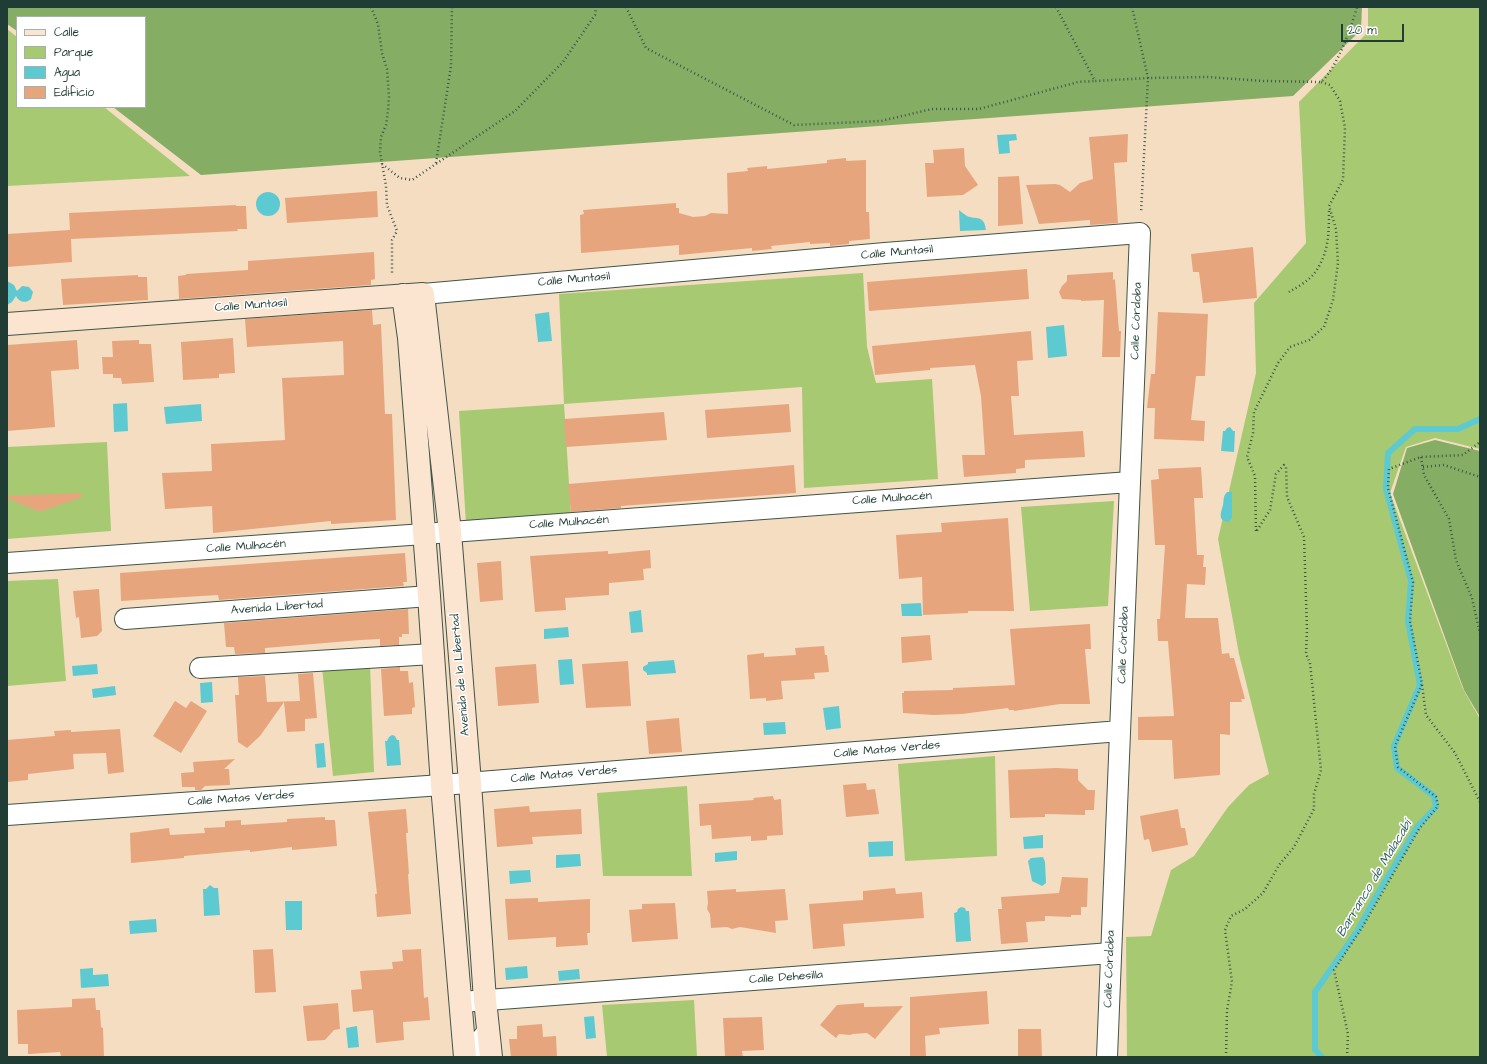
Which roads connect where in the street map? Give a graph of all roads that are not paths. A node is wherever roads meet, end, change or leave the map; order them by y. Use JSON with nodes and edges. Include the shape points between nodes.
{"nodes":[{"id":1,"x":1140,"y":233,"type":"joint"},
{"id":2,"x":406,"y":295,"type":"junction"},
{"id":3,"x":7,"y":324,"type":"edge"},
{"id":4,"x":1130,"y":482,"type":"junction"},
{"id":5,"x":450,"y":532,"type":"junction"},
{"id":6,"x":424,"y":534,"type":"junction"},
{"id":7,"x":7,"y":563,"type":"edge"},
{"id":8,"x":429,"y":596,"type":"junction"},
{"id":9,"x":125,"y":619,"type":"dead end"},
{"id":10,"x":433,"y":654,"type":"junction"},
{"id":11,"x":200,"y":668,"type":"dead end"},
{"id":12,"x":1120,"y":731,"type":"junction"},
{"id":13,"x":470,"y":783,"type":"junction"},
{"id":14,"x":442,"y":785,"type":"junction"},
{"id":15,"x":7,"y":815,"type":"edge"},
{"id":16,"x":1111,"y":953,"type":"junction"},
{"id":17,"x":485,"y":1000,"type":"junction"},
{"id":18,"x":461,"y":1002,"type":"junction"},
{"id":19,"x":488,"y":1031,"type":"junction"},
{"id":20,"x":466,"y":1057,"type":"edge"},
{"id":21,"x":491,"y":1057,"type":"edge"},
{"id":22,"x":1107,"y":1057,"type":"edge"}],
"edges":[{"from":1,"to":2,"type":"street","name":"Calle Muntasil"},
{"from":1,"to":4,"type":"street","name":"Calle Córdoba"},
{"from":2,"to":3,"type":"street","name":"Calle Muntasil"},
{"from":2,"to":5,"type":"street","name":"Avenida de la Libertad"},
{"from":2,"to":6,"type":"street","name":"Avenida de la Libertad"},
{"from":4,"to":5,"type":"street","name":"Calle Mulhacén"},
{"from":4,"to":12,"type":"street","name":"Calle Córdoba"},
{"from":5,"to":6,"type":"street","name":"Calle Mulhacén"},
{"from":5,"to":13,"type":"street","name":"Avenida de la Libertad"},
{"from":6,"to":7,"type":"street","name":"Calle Mulhacén"},
{"from":6,"to":8,"type":"street","name":"Avenida de la Libertad"},
{"from":8,"to":9,"type":"street","name":"Avenida Libertad"},
{"from":8,"to":10,"type":"street","name":"Avenida de la Libertad"},
{"from":10,"to":11,"type":"street"},
{"from":10,"to":14,"type":"street","name":"Avenida de la Libertad"},
{"from":12,"to":13,"type":"street","name":"Calle Matas Verdes"},
{"from":12,"to":16,"type":"street","name":"Calle Córdoba"},
{"from":13,"to":14,"type":"street","name":"Calle Matas Verdes"},
{"from":13,"to":17,"type":"street","name":"Avenida de la Libertad"},
{"from":14,"to":15,"type":"street","name":"Calle Matas Verdes"},
{"from":14,"to":18,"type":"street","name":"Avenida de la Libertad"},
{"from":16,"to":17,"type":"street","name":"Calle Dehesilla"},
{"from":16,"to":22,"type":"street","name":"Calle Córdoba"},
{"from":17,"to":18,"type":"street","name":"Calle Dehesilla"},
{"from":17,"to":19,"type":"street","name":"Avenida de la Libertad"},
{"from":18,"to":20,"type":"street","name":"Avenida de la Libertad"},
{"from":19,"to":20,"type":"street"},
{"from":19,"to":21,"type":"street","name":"Avenida de la Libertad"}]}
